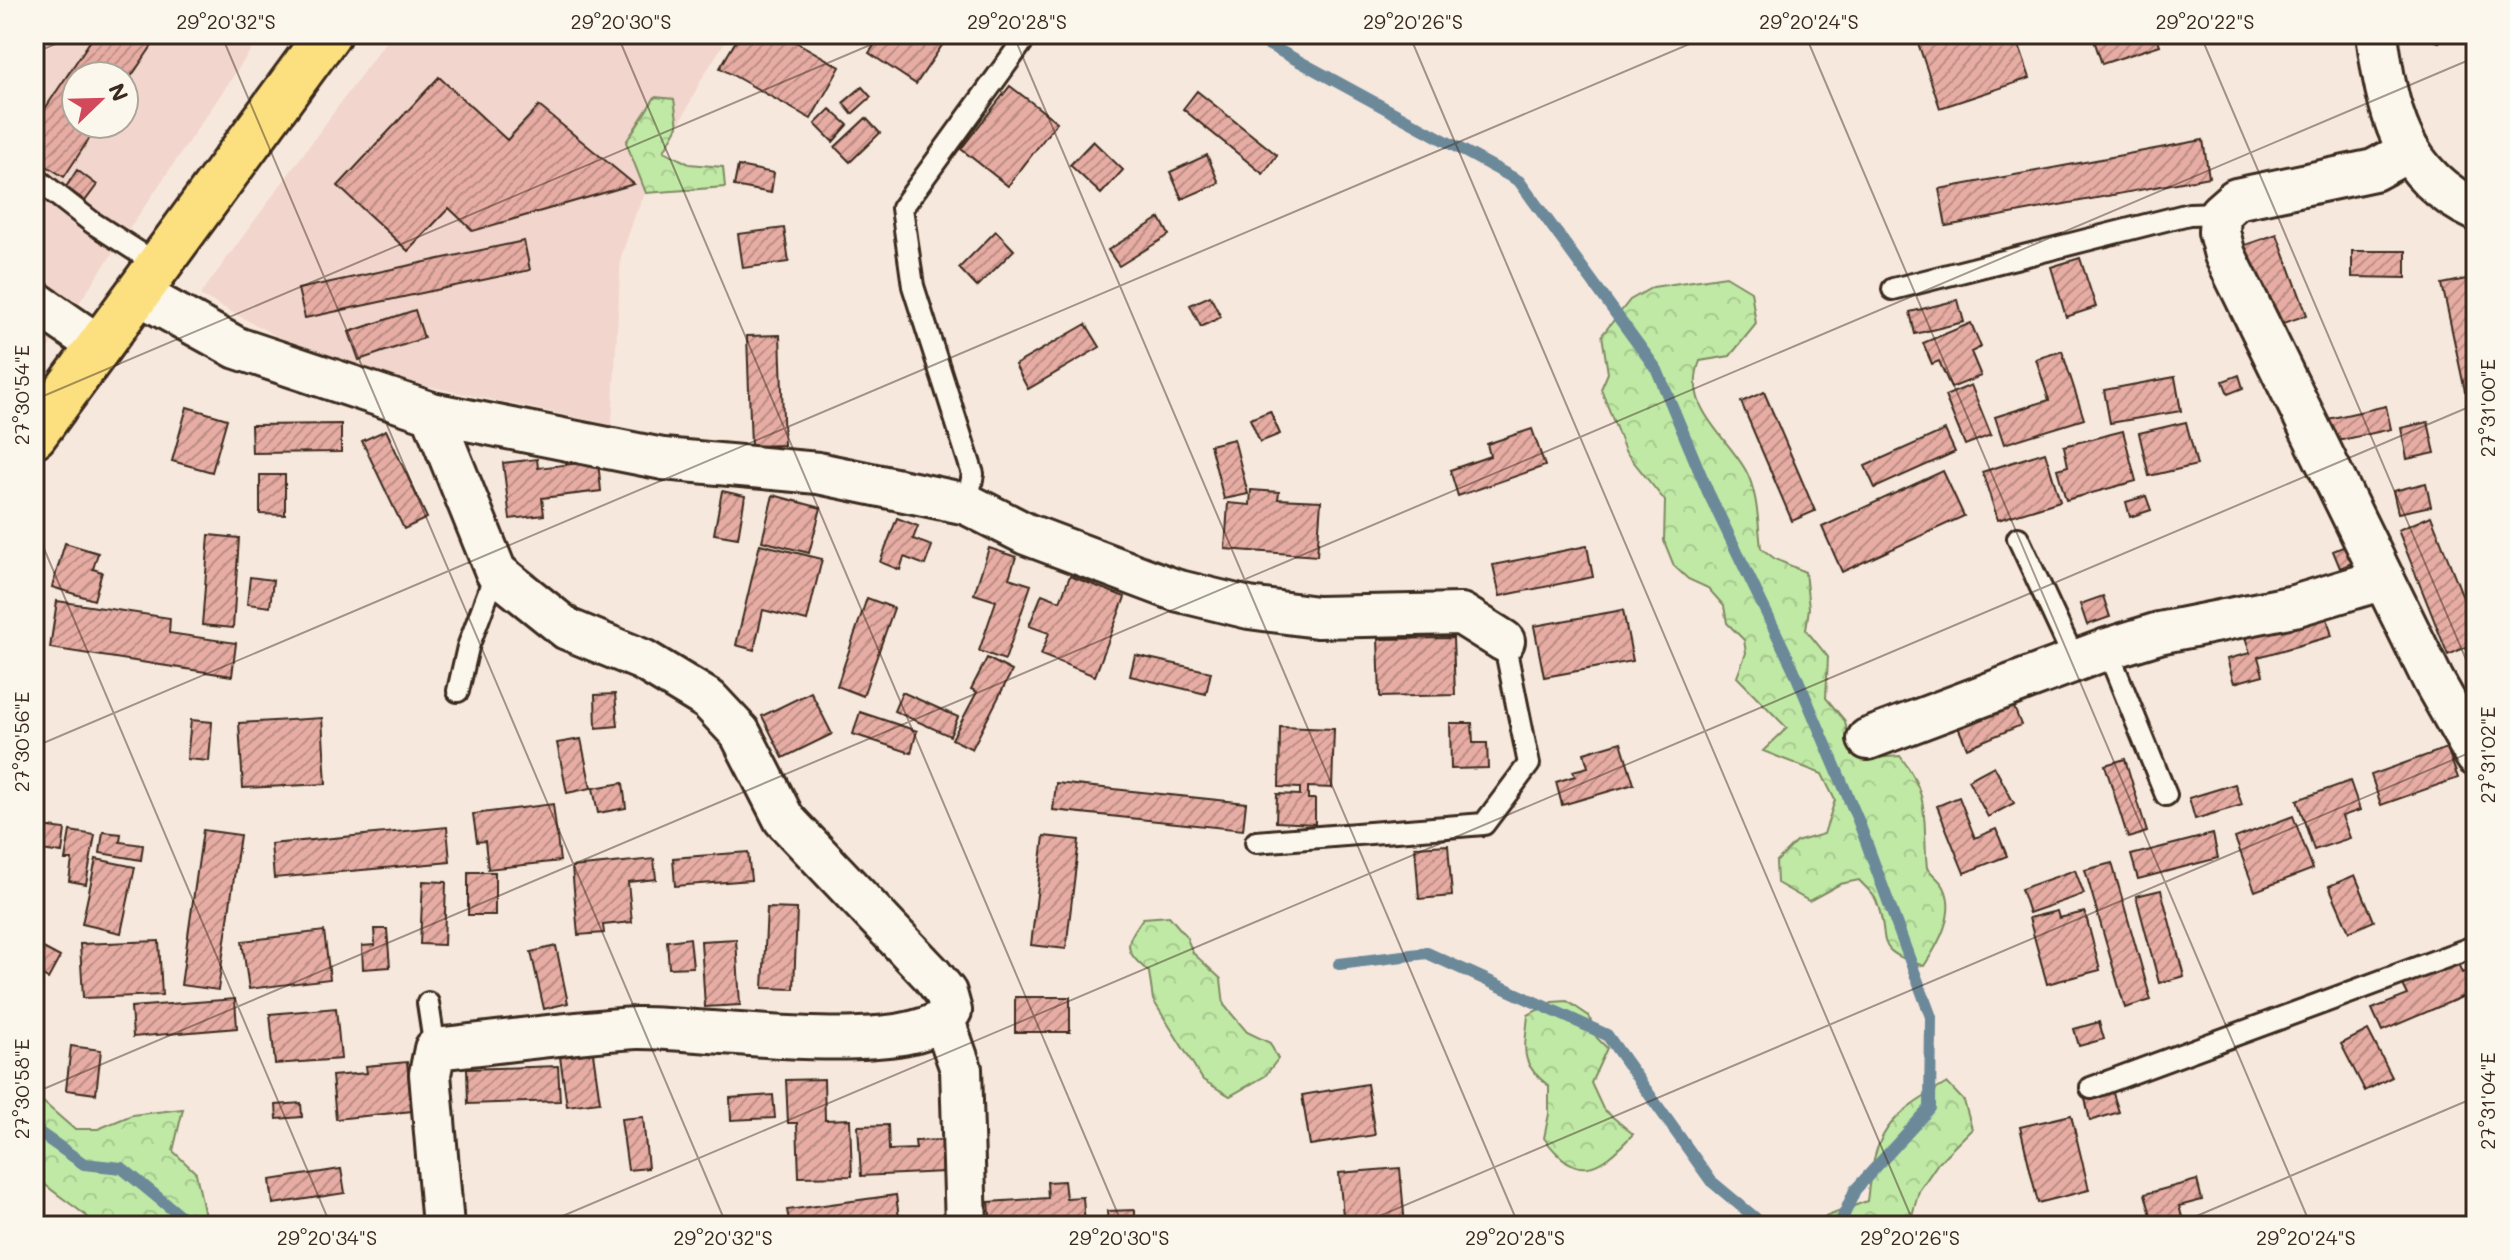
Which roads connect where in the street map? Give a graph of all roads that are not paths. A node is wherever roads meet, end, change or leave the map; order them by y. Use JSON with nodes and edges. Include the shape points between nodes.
{"nodes":[{"id":1,"x":328,"y":34,"type":"edge"},
{"id":2,"x":1028,"y":34,"type":"edge"},
{"id":3,"x":2377,"y":34,"type":"edge"},
{"id":4,"x":2407,"y":152,"type":"junction"},
{"id":5,"x":34,"y":177,"type":"edge"},
{"id":6,"x":2476,"y":210,"type":"edge"},
{"id":7,"x":2220,"y":213,"type":"junction"},
{"id":8,"x":150,"y":280,"type":"junction"},
{"id":9,"x":1893,"y":289,"type":"dead end"},
{"id":10,"x":34,"y":301,"type":"edge"},
{"id":11,"x":99,"y":346,"type":"junction"},
{"id":12,"x":432,"y":413,"type":"junction"},
{"id":13,"x":34,"y":435,"type":"edge"},
{"id":14,"x":967,"y":504,"type":"junction"},
{"id":15,"x":2018,"y":538,"type":"dead end"},
{"id":16,"x":496,"y":572,"type":"junction"},
{"id":17,"x":2384,"y":579,"type":"junction"},
{"id":18,"x":1504,"y":641,"type":"joint"},
{"id":19,"x":2091,"y":655,"type":"junction"},
{"id":20,"x":458,"y":691,"type":"dead end"},
{"id":21,"x":1868,"y":739,"type":"dead end"},
{"id":22,"x":2476,"y":756,"type":"edge"},
{"id":23,"x":2166,"y":795,"type":"dead end"},
{"id":24,"x":1256,"y":842,"type":"dead end"},
{"id":25,"x":2476,"y":946,"type":"edge"},
{"id":26,"x":428,"y":1003,"type":"dead end"},
{"id":27,"x":944,"y":1021,"type":"junction"},
{"id":28,"x":435,"y":1049,"type":"junction"},
{"id":29,"x":2091,"y":1088,"type":"dead end"},
{"id":30,"x":443,"y":1226,"type":"edge"},
{"id":31,"x":966,"y":1226,"type":"edge"}],
"edges":[{"from":1,"to":8,"type":"main road"},
{"from":2,"to":14,"type":"lane","via":[[902,208],[913,286],[973,474]]},
{"from":3,"to":4,"type":"street","via":[[2385,96]]},
{"from":4,"to":6,"type":"street","via":[[2425,173]]},
{"from":4,"to":7,"type":"street","via":[[2374,170],[2236,199]]},
{"from":5,"to":8,"type":"lane","via":[[93,223]]},
{"from":7,"to":9,"type":"lane","via":[[2189,214]]},
{"from":7,"to":17,"type":"street","via":[[2225,255]]},
{"from":8,"to":11,"type":"main road"},
{"from":8,"to":12,"type":"street","via":[[237,348]]},
{"from":10,"to":11,"type":"street"},
{"from":11,"to":13,"type":"main road"},
{"from":12,"to":14,"type":"street","via":[[663,459],[818,473]]},
{"from":12,"to":16,"type":"street"},
{"from":14,"to":18,"type":"street","via":[[1026,534],[1175,590],[1317,617],[1461,614]]},
{"from":15,"to":19,"type":"lane"},
{"from":16,"to":20,"type":"lane"},
{"from":16,"to":27,"type":"street","via":[[567,629],[643,660],[709,700],[740,733],[784,819],[946,993],[951,1011]]},
{"from":17,"to":19,"type":"street","via":[[2294,606],[2159,633]]},
{"from":17,"to":22,"type":"street"},
{"from":18,"to":24,"type":"lane","via":[[1529,764],[1484,824]]},
{"from":19,"to":21,"type":"street"},
{"from":19,"to":23,"type":"lane"},
{"from":25,"to":29,"type":"lane"},
{"from":26,"to":28,"type":"lane"},
{"from":27,"to":28,"type":"street","via":[[912,1034],[850,1038],[637,1028]]},
{"from":27,"to":31,"type":"street","via":[[961,1069]]},
{"from":28,"to":30,"type":"street","via":[[430,1074]]}]}
